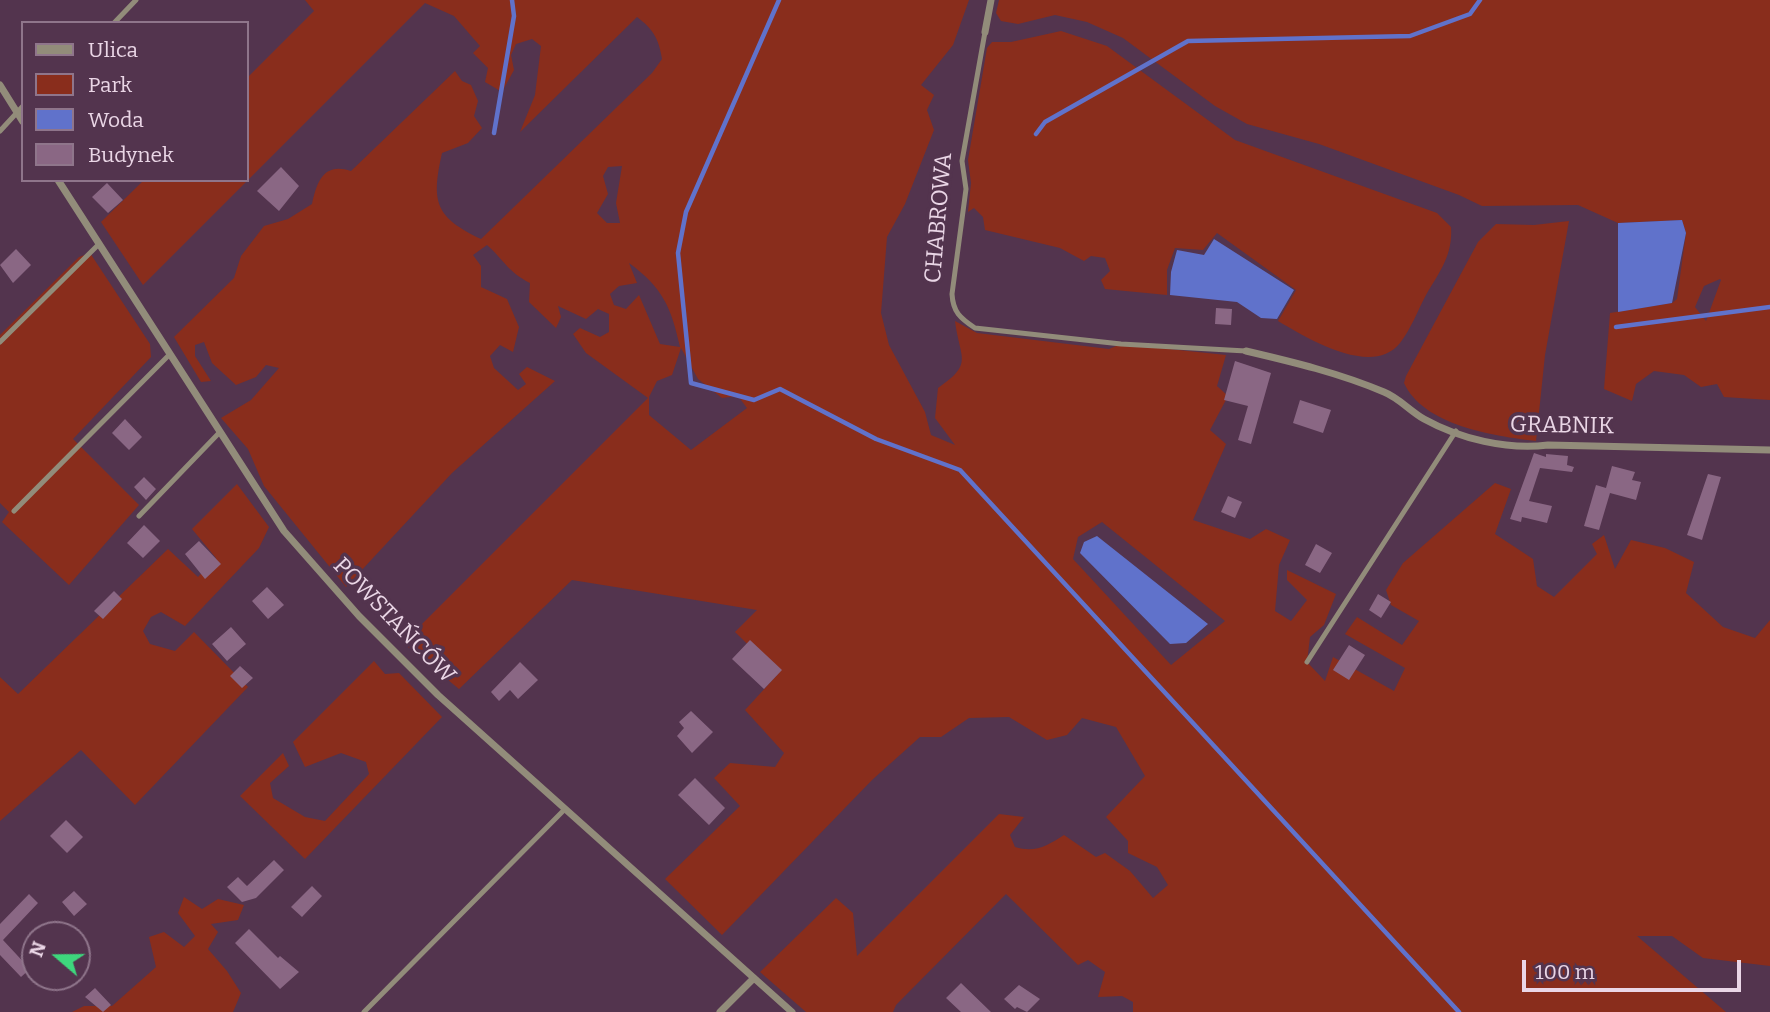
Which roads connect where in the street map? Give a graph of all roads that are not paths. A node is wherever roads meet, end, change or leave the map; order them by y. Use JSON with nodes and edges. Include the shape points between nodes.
{"nodes":[{"id":1,"x":136,"y":0,"type":"edge"},
{"id":2,"x":991,"y":0,"type":"edge"},
{"id":3,"x":116,"y":21,"type":"edge"},
{"id":4,"x":985,"y":32,"type":"joint"},
{"id":5,"x":0,"y":85,"type":"edge"},
{"id":6,"x":20,"y":109,"type":"edge"},
{"id":7,"x":0,"y":131,"type":"edge"},
{"id":8,"x":59,"y":182,"type":"edge"},
{"id":9,"x":98,"y":245,"type":"junction"},
{"id":10,"x":0,"y":342,"type":"edge"},
{"id":11,"x":1246,"y":351,"type":"joint"},
{"id":12,"x":169,"y":355,"type":"junction"},
{"id":13,"x":1456,"y":431,"type":"junction"},
{"id":14,"x":218,"y":433,"type":"junction"},
{"id":15,"x":1770,"y":450,"type":"edge"},
{"id":16,"x":14,"y":511,"type":"dead end"},
{"id":17,"x":139,"y":516,"type":"dead end"},
{"id":18,"x":1307,"y":662,"type":"dead end"},
{"id":19,"x":565,"y":809,"type":"junction"},
{"id":20,"x":754,"y":978,"type":"junction"},
{"id":21,"x":364,"y":1012,"type":"edge"},
{"id":22,"x":720,"y":1012,"type":"edge"},
{"id":23,"x":792,"y":1012,"type":"edge"}],
"edges":[{"from":1,"to":3,"type":"lane"},
{"from":2,"to":4,"type":"street","name":"CHABROWA"},
{"from":4,"to":11,"type":"lane","name":"CHABROWA","via":[[962,161],[966,189],[952,294],[961,319],[975,328],[1121,344]]},
{"from":5,"to":6,"type":"street"},
{"from":6,"to":7,"type":"lane"},
{"from":8,"to":9,"type":"street","name":"POWSTAŃCÓW"},
{"from":9,"to":10,"type":"lane"},
{"from":9,"to":12,"type":"street","name":"POWSTAŃCÓW"},
{"from":11,"to":13,"type":"street","name":"GRABNIK","via":[[1320,368],[1388,393],[1426,420]]},
{"from":12,"to":14,"type":"street","name":"POWSTAŃCÓW"},
{"from":12,"to":16,"type":"lane"},
{"from":13,"to":15,"type":"street","name":"GRABNIK","via":[[1518,448]]},
{"from":13,"to":18,"type":"lane"},
{"from":14,"to":17,"type":"lane"},
{"from":14,"to":19,"type":"street","name":"POWSTAŃCÓW","via":[[284,531],[359,616],[438,695]]},
{"from":19,"to":20,"type":"street","name":"POWSTAŃCÓW"},
{"from":19,"to":21,"type":"lane"},
{"from":20,"to":22,"type":"street"},
{"from":20,"to":23,"type":"street","name":"POWSTAŃCÓW"}]}
